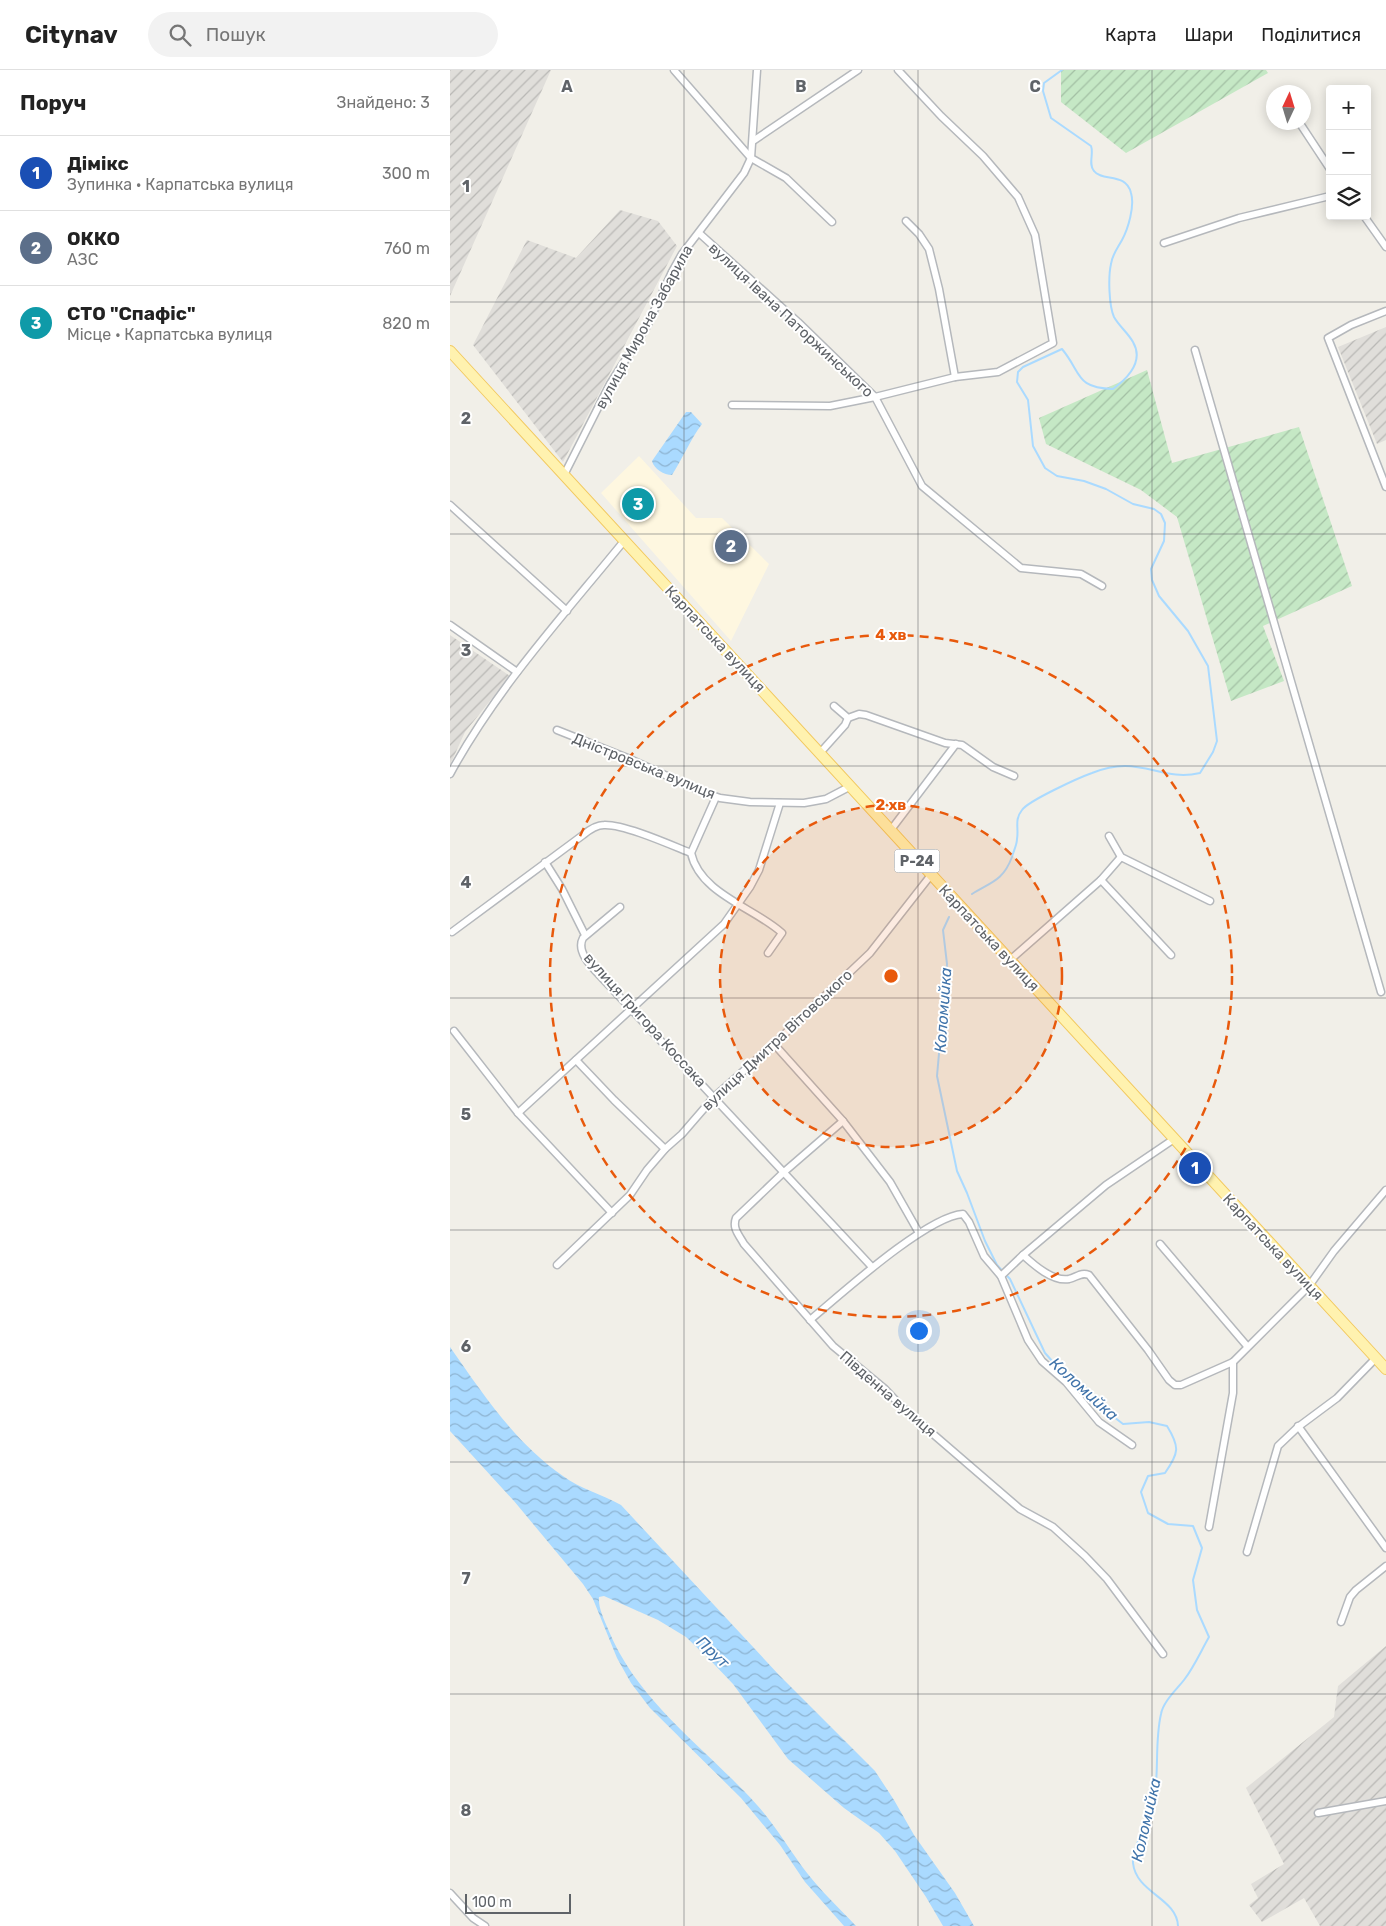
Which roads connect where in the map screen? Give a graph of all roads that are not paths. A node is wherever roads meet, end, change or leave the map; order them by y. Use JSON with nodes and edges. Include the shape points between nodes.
{"nodes":[{"id":1,"x":674,"y":70,"type":"edge"},
{"id":2,"x":757,"y":70,"type":"edge"},
{"id":3,"x":858,"y":70,"type":"edge"},
{"id":4,"x":898,"y":70,"type":"edge"},
{"id":5,"x":1304,"y":130,"type":"edge"},
{"id":6,"x":753,"y":141,"type":"junction"},
{"id":7,"x":750,"y":158,"type":"junction"},
{"id":8,"x":1326,"y":163,"type":"edge"},
{"id":9,"x":1326,"y":197,"type":"edge"},
{"id":10,"x":1367,"y":220,"type":"edge"},
{"id":11,"x":906,"y":221,"type":"dead end"},
{"id":12,"x":832,"y":222,"type":"dead end"},
{"id":13,"x":699,"y":233,"type":"junction"},
{"id":14,"x":1164,"y":243,"type":"dead end"},
{"id":15,"x":1386,"y":247,"type":"edge"},
{"id":16,"x":1386,"y":311,"type":"edge"},
{"id":17,"x":1195,"y":350,"type":"dead end"},
{"id":18,"x":450,"y":351,"type":"edge"},
{"id":19,"x":955,"y":377,"type":"junction"},
{"id":20,"x":875,"y":397,"type":"junction"},
{"id":21,"x":732,"y":406,"type":"dead end"},
{"id":22,"x":564,"y":475,"type":"junction"},
{"id":23,"x":1386,"y":487,"type":"edge"},
{"id":24,"x":450,"y":505,"type":"edge"},
{"id":25,"x":624,"y":542,"type":"junction"},
{"id":26,"x":1102,"y":586,"type":"dead end"},
{"id":27,"x":567,"y":611,"type":"junction"},
{"id":28,"x":450,"y":625,"type":"edge"},
{"id":29,"x":517,"y":672,"type":"junction"},
{"id":30,"x":834,"y":706,"type":"dead end"},
{"id":31,"x":848,"y":718,"type":"junction"},
{"id":32,"x":557,"y":730,"type":"dead end"},
{"id":33,"x":956,"y":744,"type":"junction"},
{"id":34,"x":819,"y":754,"type":"junction"},
{"id":35,"x":450,"y":774,"type":"edge"},
{"id":36,"x":1014,"y":776,"type":"dead end"},
{"id":37,"x":849,"y":787,"type":"junction"},
{"id":38,"x":716,"y":797,"type":"junction"},
{"id":39,"x":780,"y":803,"type":"junction"},
{"id":40,"x":890,"y":831,"type":"junction"},
{"id":41,"x":1109,"y":836,"type":"dead end"},
{"id":42,"x":691,"y":853,"type":"junction"},
{"id":43,"x":1121,"y":857,"type":"junction"},
{"id":44,"x":545,"y":862,"type":"junction"},
{"id":45,"x":930,"y":876,"type":"junction"},
{"id":46,"x":1101,"y":880,"type":"junction"},
{"id":47,"x":1210,"y":901,"type":"dead end"},
{"id":48,"x":738,"y":905,"type":"junction"},
{"id":49,"x":620,"y":907,"type":"dead end"},
{"id":50,"x":452,"y":932,"type":"dead end"},
{"id":51,"x":585,"y":935,"type":"junction"},
{"id":52,"x":768,"y":953,"type":"dead end"},
{"id":53,"x":1171,"y":955,"type":"dead end"},
{"id":54,"x":1010,"y":960,"type":"junction"},
{"id":55,"x":1381,"y":992,"type":"dead end"},
{"id":56,"x":632,"y":1009,"type":"junction"},
{"id":57,"x":454,"y":1031,"type":"dead end"},
{"id":58,"x":774,"y":1044,"type":"junction"},
{"id":59,"x":576,"y":1060,"type":"junction"},
{"id":60,"x":714,"y":1097,"type":"junction"},
{"id":61,"x":518,"y":1113,"type":"junction"},
{"id":62,"x":843,"y":1121,"type":"junction"},
{"id":63,"x":1174,"y":1139,"type":"junction"},
{"id":64,"x":665,"y":1149,"type":"junction"},
{"id":65,"x":784,"y":1172,"type":"junction"},
{"id":66,"x":1386,"y":1190,"type":"edge"},
{"id":67,"x":612,"y":1213,"type":"junction"},
{"id":68,"x":920,"y":1233,"type":"junction"},
{"id":69,"x":1160,"y":1244,"type":"dead end"},
{"id":70,"x":1023,"y":1255,"type":"junction"},
{"id":71,"x":557,"y":1265,"type":"dead end"},
{"id":72,"x":872,"y":1267,"type":"junction"},
{"id":73,"x":1004,"y":1274,"type":"junction"},
{"id":74,"x":1309,"y":1286,"type":"junction"},
{"id":75,"x":810,"y":1320,"type":"junction"},
{"id":76,"x":1247,"y":1346,"type":"junction"},
{"id":77,"x":1376,"y":1358,"type":"junction"},
{"id":78,"x":1233,"y":1362,"type":"junction"},
{"id":79,"x":1386,"y":1369,"type":"edge"},
{"id":80,"x":1298,"y":1426,"type":"junction"},
{"id":81,"x":1132,"y":1445,"type":"dead end"},
{"id":82,"x":1209,"y":1527,"type":"dead end"},
{"id":83,"x":1386,"y":1548,"type":"edge"},
{"id":84,"x":1247,"y":1552,"type":"dead end"},
{"id":85,"x":1386,"y":1566,"type":"edge"},
{"id":86,"x":1341,"y":1622,"type":"dead end"},
{"id":87,"x":1163,"y":1654,"type":"dead end"},
{"id":88,"x":1386,"y":1801,"type":"edge"},
{"id":89,"x":1318,"y":1813,"type":"dead end"},
{"id":90,"x":450,"y":1893,"type":"edge"},
{"id":91,"x":485,"y":1926,"type":"edge"}],
"edges":[{"from":1,"to":7,"type":"street"},
{"from":2,"to":6,"type":"street","name":"вулиця Мирона Забарила"},
{"from":3,"to":6,"type":"street"},
{"from":4,"to":19,"type":"street","via":[[983,156],[1018,197],[1035,235],[1053,343],[998,372]]},
{"from":5,"to":8,"type":"street"},
{"from":6,"to":7,"type":"street","name":"вулиця Мирона Забарила"},
{"from":7,"to":12,"type":"street","via":[[786,178]]},
{"from":7,"to":13,"type":"street","name":"вулиця Мирона Забарила","via":[[741,177]]},
{"from":9,"to":14,"type":"street","via":[[1239,218]]},
{"from":10,"to":15,"type":"street"},
{"from":11,"to":19,"type":"street","via":[[929,249]]},
{"from":13,"to":20,"type":"street","name":"вулиця Івана Паторжинського"},
{"from":13,"to":22,"type":"street","name":"вулиця Мирона Забарила","via":[[682,254],[648,326],[610,384]]},
{"from":16,"to":23,"type":"street","via":[[1328,338]]},
{"from":17,"to":55,"type":"street"},
{"from":18,"to":22,"type":"main road","name":"Карпатська вулиця","number":"Р-24"},
{"from":19,"to":20,"type":"street"},
{"from":20,"to":21,"type":"street","via":[[830,406]]},
{"from":20,"to":26,"type":"street","name":"вулиця Івана Паторжинського","via":[[922,486],[929,492],[1021,568],[1081,574]]},
{"from":22,"to":25,"type":"main road","name":"Карпатська вулиця","number":"Р-24"},
{"from":24,"to":27,"type":"street"},
{"from":25,"to":27,"type":"street"},
{"from":25,"to":34,"type":"main road","name":"Карпатська вулиця","number":"Р-24"},
{"from":27,"to":29,"type":"street"},
{"from":28,"to":29,"type":"street"},
{"from":29,"to":35,"type":"street"},
{"from":30,"to":31,"type":"street"},
{"from":31,"to":33,"type":"street","via":[[866,715]]},
{"from":31,"to":34,"type":"street"},
{"from":32,"to":38,"type":"street","name":"Дністровська вулиця"},
{"from":33,"to":36,"type":"street","via":[[967,748],[992,767]]},
{"from":33,"to":40,"type":"street"},
{"from":34,"to":37,"type":"main road","name":"Карпатська вулиця","number":"Р-24"},
{"from":37,"to":39,"type":"street","name":"Дністровська вулиця","via":[[818,801]]},
{"from":37,"to":40,"type":"main road","name":"Карпатська вулиця","number":"Р-24"},
{"from":38,"to":39,"type":"street","name":"Дністровська вулиця"},
{"from":38,"to":42,"type":"street"},
{"from":39,"to":48,"type":"street","via":[[759,870]]},
{"from":40,"to":45,"type":"main road","name":"Карпатська вулиця","number":"Р-24"},
{"from":41,"to":43,"type":"street"},
{"from":42,"to":44,"type":"street","via":[[619,827],[602,825]]},
{"from":42,"to":48,"type":"street","via":[[694,865],[705,878]]},
{"from":43,"to":46,"type":"street"},
{"from":43,"to":47,"type":"street"},
{"from":44,"to":50,"type":"street"},
{"from":44,"to":51,"type":"street"},
{"from":45,"to":54,"type":"main road","name":"Карпатська вулиця","number":"Р-24"},
{"from":45,"to":58,"type":"street","name":"вулиця Дмитра Вітовського","via":[[870,953]]},
{"from":46,"to":53,"type":"street"},
{"from":46,"to":54,"type":"street"},
{"from":48,"to":52,"type":"street","via":[[782,933]]},
{"from":48,"to":56,"type":"street","via":[[714,934]]},
{"from":49,"to":51,"type":"street","name":"вулиця Григора Коссака"},
{"from":51,"to":56,"type":"street","name":"вулиця Григора Коссака","via":[[580,944],[584,956]]},
{"from":54,"to":63,"type":"main road","name":"Карпатська вулиця","number":"Р-24"},
{"from":56,"to":59,"type":"street"},
{"from":56,"to":60,"type":"street","name":"вулиця Григора Коссака"},
{"from":57,"to":61,"type":"street"},
{"from":58,"to":60,"type":"street","name":"вулиця Дмитра Вітовського"},
{"from":58,"to":62,"type":"street"},
{"from":59,"to":61,"type":"street"},
{"from":59,"to":64,"type":"street"},
{"from":60,"to":64,"type":"street","name":"вулиця Дмитра Вітовського"},
{"from":60,"to":65,"type":"street","name":"вулиця Григора Коссака"},
{"from":61,"to":67,"type":"street"},
{"from":62,"to":65,"type":"street","name":"Південна вулиця"},
{"from":62,"to":68,"type":"street","via":[[894,1187]]},
{"from":63,"to":70,"type":"street","via":[[1106,1185]]},
{"from":63,"to":74,"type":"main road","name":"Карпатська вулиця","number":"Р-24"},
{"from":64,"to":67,"type":"street","name":"вулиця Дмитра Вітовського"},
{"from":65,"to":72,"type":"street","name":"вулиця Григора Коссака"},
{"from":65,"to":75,"type":"street","name":"Південна вулиця","via":[[734,1223],[744,1244]]},
{"from":66,"to":74,"type":"street"},
{"from":67,"to":71,"type":"street","name":"вулиця Дмитра Вітовського"},
{"from":68,"to":72,"type":"street"},
{"from":68,"to":73,"type":"street","via":[[963,1214],[984,1256]]},
{"from":69,"to":76,"type":"street"},
{"from":70,"to":73,"type":"street"},
{"from":70,"to":78,"type":"street","via":[[1053,1276],[1066,1279],[1089,1275],[1173,1384],[1183,1384]]},
{"from":72,"to":75,"type":"street"},
{"from":73,"to":81,"type":"street","via":[[1028,1340],[1042,1360],[1068,1384],[1099,1422]]},
{"from":74,"to":76,"type":"street"},
{"from":74,"to":77,"type":"main road","name":"Карпатська вулиця","number":"Р-24"},
{"from":75,"to":87,"type":"street","name":"Південна вулиця","via":[[833,1346],[1020,1509],[1067,1538],[1107,1579]]},
{"from":76,"to":78,"type":"street"},
{"from":77,"to":79,"type":"main road","name":"Карпатська вулиця","number":"Р-24"},
{"from":77,"to":80,"type":"street","via":[[1337,1398]]},
{"from":78,"to":82,"type":"street","via":[[1233,1393]]},
{"from":80,"to":83,"type":"street"},
{"from":80,"to":84,"type":"street","via":[[1276,1450]]},
{"from":85,"to":86,"type":"street","via":[[1350,1597]]},
{"from":88,"to":89,"type":"street"},
{"from":90,"to":91,"type":"street"}]}
